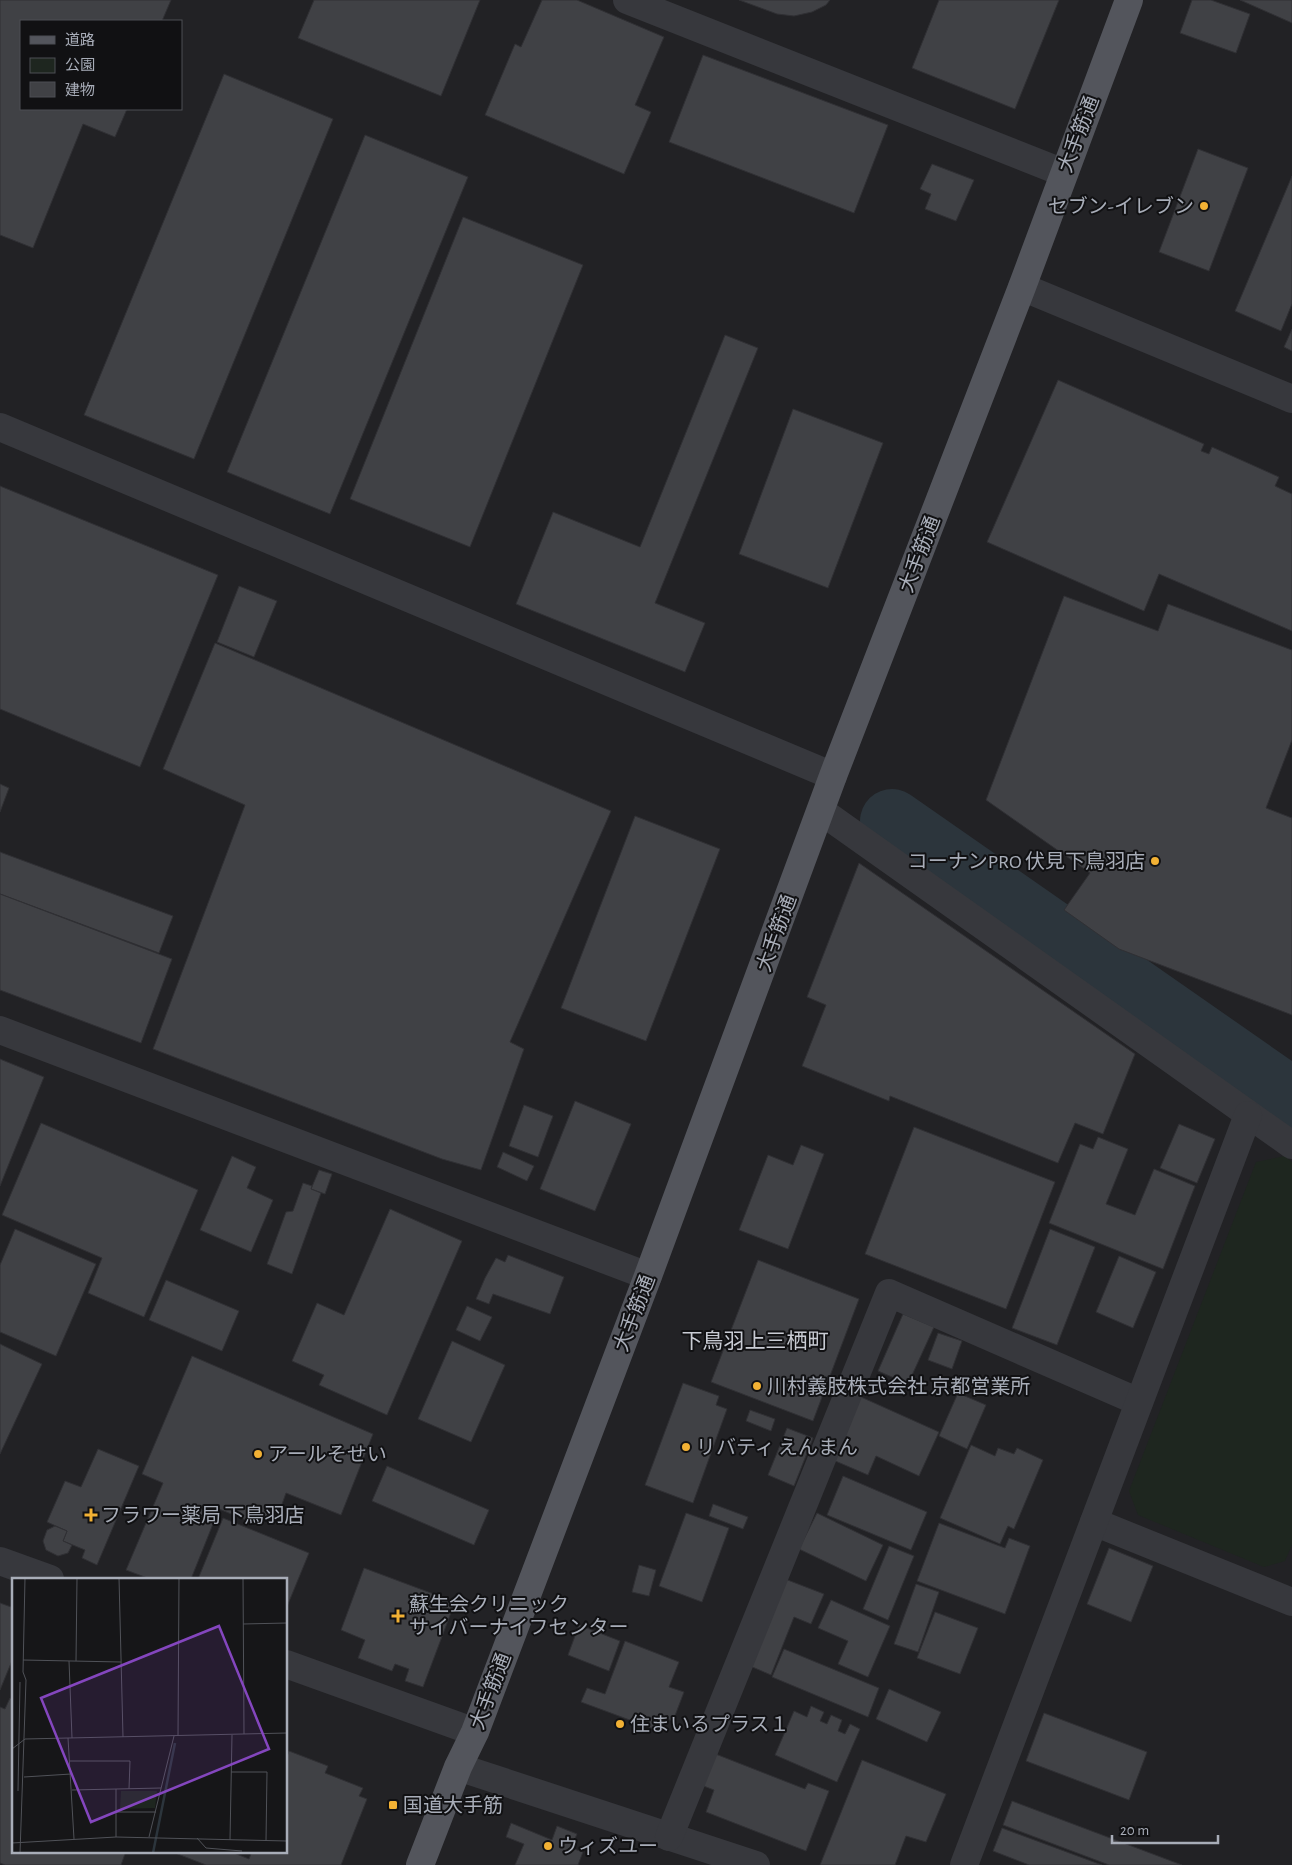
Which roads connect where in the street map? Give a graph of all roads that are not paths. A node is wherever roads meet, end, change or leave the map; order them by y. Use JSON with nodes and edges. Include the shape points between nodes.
{"nodes":[{"id":1,"x":627,"y":0,"type":"edge"},
{"id":2,"x":1129,"y":0,"type":"edge"},
{"id":3,"x":1064,"y":172,"type":"junction"},
{"id":4,"x":1022,"y":287,"type":"junction"},
{"id":5,"x":1292,"y":399,"type":"edge"},
{"id":6,"x":0,"y":427,"type":"edge"},
{"id":7,"x":833,"y":776,"type":"junction"},
{"id":8,"x":821,"y":811,"type":"junction"},
{"id":9,"x":0,"y":1030,"type":"edge"},
{"id":10,"x":1248,"y":1115,"type":"junction"},
{"id":11,"x":1292,"y":1144,"type":"edge"},
{"id":12,"x":648,"y":1276,"type":"junction"},
{"id":13,"x":1139,"y":1402,"type":"junction"},
{"id":14,"x":1094,"y":1522,"type":"junction"},
{"id":15,"x":0,"y":1561,"type":"edge"},
{"id":16,"x":47,"y":1578,"type":"edge"},
{"id":17,"x":1292,"y":1602,"type":"edge"},
{"id":18,"x":288,"y":1665,"type":"edge"},
{"id":19,"x":475,"y":1732,"type":"junction"},
{"id":20,"x":458,"y":1767,"type":"junction"},
{"id":21,"x":669,"y":1837,"type":"junction"},
{"id":22,"x":420,"y":1865,"type":"edge"},
{"id":23,"x":756,"y":1865,"type":"edge"},
{"id":24,"x":964,"y":1865,"type":"edge"}],
"edges":[{"from":1,"to":3,"type":"street"},
{"from":2,"to":3,"type":"main road","name":"大手筋通"},
{"from":3,"to":4,"type":"main road","name":"大手筋通"},
{"from":4,"to":5,"type":"street"},
{"from":4,"to":7,"type":"main road","name":"大手筋通"},
{"from":6,"to":7,"type":"street"},
{"from":7,"to":8,"type":"main road","name":"大手筋通"},
{"from":8,"to":10,"type":"street"},
{"from":8,"to":12,"type":"main road","name":"大手筋通"},
{"from":9,"to":12,"type":"street"},
{"from":10,"to":11,"type":"street"},
{"from":10,"to":13,"type":"street"},
{"from":12,"to":19,"type":"main road","name":"大手筋通"},
{"from":13,"to":14,"type":"street"},
{"from":13,"to":21,"type":"street","via":[[889,1293]]},
{"from":14,"to":17,"type":"street"},
{"from":14,"to":24,"type":"street"},
{"from":15,"to":16,"type":"street"},
{"from":18,"to":19,"type":"street"},
{"from":19,"to":20,"type":"main road","name":"大手筋通"},
{"from":20,"to":21,"type":"street"},
{"from":20,"to":22,"type":"main road","name":"大手筋通"},
{"from":21,"to":23,"type":"street"}]}
